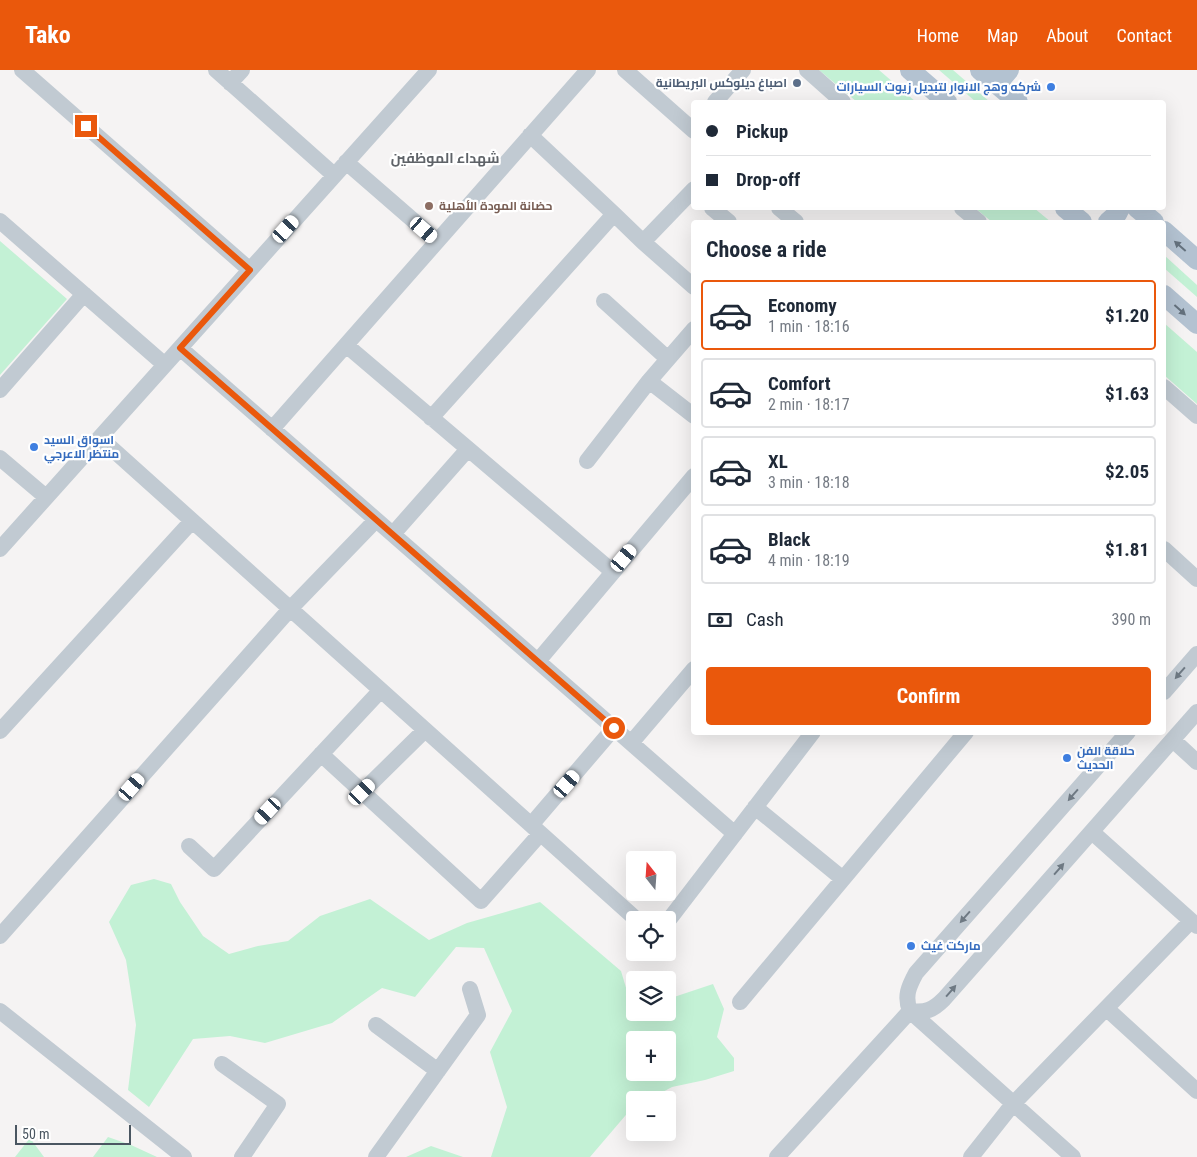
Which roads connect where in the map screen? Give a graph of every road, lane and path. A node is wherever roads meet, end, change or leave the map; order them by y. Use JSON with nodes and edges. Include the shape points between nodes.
{"nodes":[{"id":1,"x":216,"y":70,"type":"edge"},
{"id":2,"x":242,"y":70,"type":"edge"},
{"id":3,"x":429,"y":70,"type":"edge"},
{"id":4,"x":588,"y":70,"type":"edge"},
{"id":5,"x":625,"y":70,"type":"edge"},
{"id":6,"x":743,"y":70,"type":"edge"},
{"id":7,"x":807,"y":70,"type":"edge"},
{"id":8,"x":910,"y":70,"type":"edge"},
{"id":9,"x":980,"y":70,"type":"edge"},
{"id":10,"x":26,"y":71,"type":"edge"},
{"id":11,"x":1003,"y":77,"type":"edge"},
{"id":12,"x":230,"y":83,"type":"junction"},
{"id":13,"x":716,"y":100,"type":"edge"},
{"id":14,"x":841,"y":100,"type":"edge"},
{"id":15,"x":944,"y":100,"type":"edge"},
{"id":16,"x":1017,"y":100,"type":"edge"},
{"id":17,"x":691,"y":127,"type":"edge"},
{"id":18,"x":530,"y":136,"type":"junction"},
{"id":19,"x":346,"y":162,"type":"junction"},
{"id":20,"x":334,"y":176,"type":"junction"},
{"id":21,"x":691,"y":193,"type":"edge"},
{"id":22,"x":714,"y":210,"type":"edge"},
{"id":23,"x":781,"y":210,"type":"edge"},
{"id":24,"x":964,"y":210,"type":"edge"},
{"id":25,"x":1067,"y":210,"type":"edge"},
{"id":26,"x":1119,"y":210,"type":"edge"},
{"id":27,"x":614,"y":214,"type":"junction"},
{"id":28,"x":727,"y":220,"type":"edge"},
{"id":29,"x":794,"y":220,"type":"edge"},
{"id":30,"x":977,"y":220,"type":"edge"},
{"id":31,"x":1080,"y":220,"type":"edge"},
{"id":32,"x":1110,"y":220,"type":"edge"},
{"id":33,"x":0,"y":221,"type":"edge"},
{"id":34,"x":1166,"y":235,"type":"edge"},
{"id":35,"x":437,"y":241,"type":"junction"},
{"id":36,"x":642,"y":242,"type":"junction"},
{"id":37,"x":1197,"y":260,"type":"edge"},
{"id":38,"x":250,"y":270,"type":"junction"},
{"id":39,"x":691,"y":283,"type":"edge"},
{"id":40,"x":84,"y":294,"type":"junction"},
{"id":41,"x":1166,"y":297,"type":"edge"},
{"id":42,"x":604,"y":301,"type":"dead end"},
{"id":43,"x":1197,"y":324,"type":"edge"},
{"id":44,"x":691,"y":332,"type":"edge"},
{"id":45,"x":346,"y":345,"type":"junction"},
{"id":46,"x":180,"y":348,"type":"junction"},
{"id":47,"x":668,"y":359,"type":"junction"},
{"id":48,"x":165,"y":364,"type":"junction"},
{"id":49,"x":649,"y":381,"type":"junction"},
{"id":50,"x":1166,"y":389,"type":"edge"},
{"id":51,"x":0,"y":390,"type":"edge"},
{"id":52,"x":691,"y":414,"type":"edge"},
{"id":53,"x":1197,"y":416,"type":"edge"},
{"id":54,"x":431,"y":418,"type":"junction"},
{"id":55,"x":272,"y":429,"type":"junction"},
{"id":56,"x":100,"y":438,"type":"junction"},
{"id":57,"x":468,"y":449,"type":"junction"},
{"id":58,"x":0,"y":458,"type":"edge"},
{"id":59,"x":587,"y":461,"type":"dead end"},
{"id":60,"x":691,"y":480,"type":"edge"},
{"id":61,"x":46,"y":498,"type":"junction"},
{"id":62,"x":376,"y":520,"type":"junction"},
{"id":63,"x":192,"y":521,"type":"junction"},
{"id":64,"x":393,"y":534,"type":"junction"},
{"id":65,"x":0,"y":549,"type":"edge"},
{"id":66,"x":1166,"y":552,"type":"edge"},
{"id":67,"x":613,"y":572,"type":"junction"},
{"id":68,"x":1197,"y":579,"type":"edge"},
{"id":69,"x":290,"y":609,"type":"junction"},
{"id":70,"x":1197,"y":654,"type":"edge"},
{"id":71,"x":538,"y":661,"type":"junction"},
{"id":72,"x":691,"y":673,"type":"edge"},
{"id":73,"x":381,"y":690,"type":"junction"},
{"id":74,"x":1166,"y":690,"type":"edge"},
{"id":75,"x":1197,"y":712,"type":"edge"},
{"id":76,"x":614,"y":728,"type":"junction"},
{"id":77,"x":426,"y":730,"type":"junction"},
{"id":78,"x":0,"y":731,"type":"edge"},
{"id":79,"x":811,"y":735,"type":"edge"},
{"id":80,"x":963,"y":735,"type":"edge"},
{"id":81,"x":1125,"y":735,"type":"edge"},
{"id":82,"x":1173,"y":740,"type":"junction"},
{"id":83,"x":631,"y":743,"type":"junction"},
{"id":84,"x":321,"y":754,"type":"junction"},
{"id":85,"x":1197,"y":762,"type":"edge"},
{"id":86,"x":362,"y":792,"type":"junction"},
{"id":87,"x":755,"y":807,"type":"junction"},
{"id":88,"x":536,"y":829,"type":"junction"},
{"id":89,"x":1092,"y":832,"type":"junction"},
{"id":90,"x":735,"y":834,"type":"junction"},
{"id":91,"x":189,"y":846,"type":"dead end"},
{"id":92,"x":843,"y":879,"type":"junction"},
{"id":93,"x":627,"y":911,"type":"edge"},
{"id":94,"x":675,"y":911,"type":"edge"},
{"id":95,"x":1194,"y":924,"type":"edge"},
{"id":96,"x":0,"y":936,"type":"edge"},
{"id":97,"x":470,"y":988,"type":"dead end"},
{"id":98,"x":740,"y":1002,"type":"dead end"},
{"id":99,"x":1107,"y":1009,"type":"junction"},
{"id":100,"x":0,"y":1011,"type":"edge"},
{"id":101,"x":910,"y":1011,"type":"junction"},
{"id":102,"x":376,"y":1025,"type":"dead end"},
{"id":103,"x":222,"y":1064,"type":"dead end"},
{"id":104,"x":438,"y":1071,"type":"junction"},
{"id":105,"x":1197,"y":1091,"type":"edge"},
{"id":106,"x":1014,"y":1104,"type":"junction"},
{"id":107,"x":184,"y":1157,"type":"edge"},
{"id":108,"x":242,"y":1157,"type":"edge"},
{"id":109,"x":376,"y":1157,"type":"edge"},
{"id":110,"x":777,"y":1157,"type":"edge"},
{"id":111,"x":971,"y":1157,"type":"edge"},
{"id":112,"x":1073,"y":1157,"type":"edge"}],
"edges":[{"from":1,"to":12,"type":"street"},
{"from":2,"to":12,"type":"street"},
{"from":3,"to":19,"type":"street"},
{"from":4,"to":18,"type":"street"},
{"from":5,"to":17,"type":"street"},
{"from":6,"to":13,"type":"street"},
{"from":7,"to":14,"type":"street"},
{"from":8,"to":15,"type":"main road"},
{"from":9,"to":11,"type":"main road"},
{"from":10,"to":38,"type":"street"},
{"from":11,"to":16,"type":"main road"},
{"from":12,"to":20,"type":"street"},
{"from":18,"to":27,"type":"street"},
{"from":18,"to":35,"type":"street"},
{"from":19,"to":20,"type":"street"},
{"from":19,"to":35,"type":"street"},
{"from":20,"to":38,"type":"street"},
{"from":21,"to":36,"type":"street"},
{"from":22,"to":28,"type":"street"},
{"from":23,"to":29,"type":"street"},
{"from":24,"to":30,"type":"street"},
{"from":25,"to":31,"type":"main road"},
{"from":26,"to":32,"type":"main road"},
{"from":27,"to":36,"type":"street"},
{"from":27,"to":54,"type":"street"},
{"from":33,"to":40,"type":"street"},
{"from":37,"to":34,"type":"main road","one_way":true},
{"from":35,"to":45,"type":"street"},
{"from":36,"to":39,"type":"street"},
{"from":38,"to":46,"type":"street"},
{"from":40,"to":48,"type":"street"},
{"from":40,"to":51,"type":"street"},
{"from":41,"to":43,"type":"main road","one_way":true},
{"from":42,"to":47,"type":"street"},
{"from":44,"to":47,"type":"street"},
{"from":45,"to":54,"type":"street"},
{"from":45,"to":55,"type":"street"},
{"from":46,"to":48,"type":"street"},
{"from":46,"to":55,"type":"street"},
{"from":47,"to":49,"type":"street"},
{"from":48,"to":56,"type":"street"},
{"from":49,"to":52,"type":"street"},
{"from":49,"to":59,"type":"street"},
{"from":50,"to":53,"type":"street"},
{"from":54,"to":57,"type":"street"},
{"from":55,"to":62,"type":"street"},
{"from":56,"to":61,"type":"street"},
{"from":56,"to":63,"type":"street"},
{"from":57,"to":64,"type":"street"},
{"from":57,"to":67,"type":"street"},
{"from":58,"to":61,"type":"street"},
{"from":60,"to":67,"type":"street"},
{"from":61,"to":65,"type":"street"},
{"from":62,"to":64,"type":"street"},
{"from":62,"to":69,"type":"street"},
{"from":63,"to":69,"type":"street"},
{"from":63,"to":78,"type":"street"},
{"from":64,"to":71,"type":"street"},
{"from":66,"to":68,"type":"street"},
{"from":67,"to":71,"type":"street"},
{"from":69,"to":73,"type":"street"},
{"from":69,"to":96,"type":"street"},
{"from":70,"to":74,"type":"street","one_way":true},
{"from":71,"to":76,"type":"street"},
{"from":72,"to":83,"type":"street"},
{"from":73,"to":77,"type":"street"},
{"from":73,"to":84,"type":"street"},
{"from":75,"to":82,"type":"street"},
{"from":76,"to":83,"type":"street"},
{"from":76,"to":88,"type":"street"},
{"from":77,"to":86,"type":"street"},
{"from":77,"to":88,"type":"street"},
{"from":79,"to":87,"type":"street"},
{"from":80,"to":92,"type":"street"},
{"from":81,"to":101,"type":"street","one_way":true,"via":[[916,973],[907,996]]},
{"from":82,"to":85,"type":"street"},
{"from":82,"to":89,"type":"street"},
{"from":83,"to":90,"type":"street"},
{"from":84,"to":86,"type":"street"},
{"from":84,"to":91,"type":"street","via":[[214,869]]},
{"from":86,"to":88,"type":"street","via":[[481,901]]},
{"from":87,"to":90,"type":"street"},
{"from":87,"to":92,"type":"street"},
{"from":88,"to":93,"type":"street"},
{"from":89,"to":95,"type":"street"},
{"from":101,"to":89,"type":"street","one_way":true,"via":[[927,1011],[944,1000]]},
{"from":90,"to":94,"type":"street"},
{"from":92,"to":98,"type":"street"},
{"from":95,"to":99,"type":"street"},
{"from":97,"to":104,"type":"street","via":[[478,1015]]},
{"from":99,"to":105,"type":"street"},
{"from":99,"to":106,"type":"street"},
{"from":100,"to":107,"type":"street"},
{"from":101,"to":106,"type":"street"},
{"from":101,"to":110,"type":"street"},
{"from":102,"to":104,"type":"street"},
{"from":103,"to":108,"type":"street","via":[[278,1104]]},
{"from":104,"to":109,"type":"street"},
{"from":106,"to":111,"type":"street"},
{"from":106,"to":112,"type":"street"}]}
